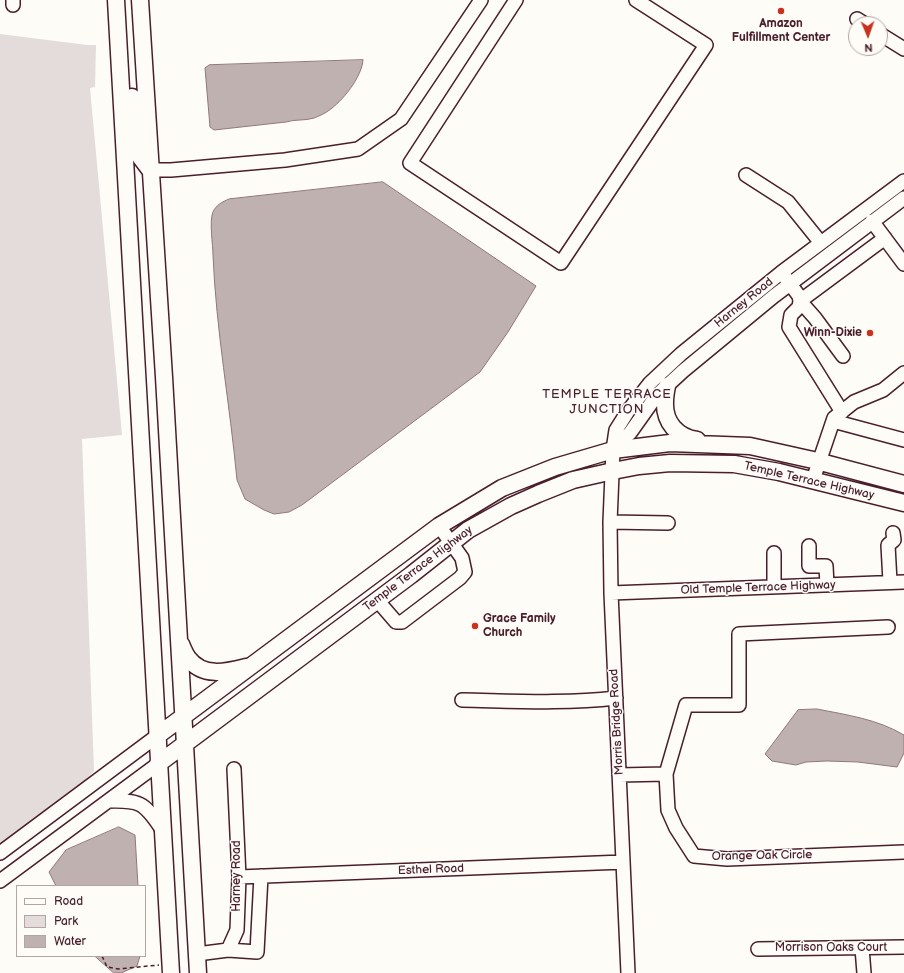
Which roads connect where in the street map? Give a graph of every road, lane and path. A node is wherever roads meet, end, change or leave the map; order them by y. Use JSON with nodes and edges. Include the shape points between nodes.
{"nodes":[{"id":1,"x":117,"y":0,"type":"edge"},
{"id":2,"x":140,"y":0,"type":"edge"},
{"id":3,"x":481,"y":0,"type":"edge"},
{"id":4,"x":516,"y":0,"type":"edge"},
{"id":5,"x":636,"y":0,"type":"edge"},
{"id":6,"x":888,"y":39,"type":"edge"},
{"id":7,"x":904,"y":49,"type":"edge"},
{"id":8,"x":150,"y":170,"type":"junction"},
{"id":9,"x":746,"y":175,"type":"dead end"},
{"id":10,"x":904,"y":181,"type":"edge"},
{"id":11,"x":904,"y":198,"type":"edge"},
{"id":12,"x":872,"y":221,"type":"junction"},
{"id":13,"x":885,"y":238,"type":"junction"},
{"id":14,"x":821,"y":243,"type":"junction"},
{"id":15,"x":904,"y":264,"type":"edge"},
{"id":16,"x":782,"y":272,"type":"junction"},
{"id":17,"x":790,"y":284,"type":"junction"},
{"id":18,"x":800,"y":301,"type":"junction"},
{"id":19,"x":843,"y":356,"type":"dead end"},
{"id":20,"x":904,"y":373,"type":"edge"},
{"id":21,"x":667,"y":386,"type":"junction"},
{"id":22,"x":837,"y":416,"type":"junction"},
{"id":23,"x":904,"y":440,"type":"edge"},
{"id":24,"x":750,"y":446,"type":"junction"},
{"id":25,"x":613,"y":450,"type":"junction"},
{"id":26,"x":820,"y":462,"type":"junction"},
{"id":27,"x":613,"y":470,"type":"junction"},
{"id":28,"x":813,"y":480,"type":"junction"},
{"id":29,"x":904,"y":484,"type":"edge"},
{"id":30,"x":904,"y":503,"type":"edge"},
{"id":31,"x":610,"y":522,"type":"junction"},
{"id":32,"x":668,"y":523,"type":"dead end"},
{"id":33,"x":439,"y":526,"type":"junction"},
{"id":34,"x":893,"y":533,"type":"dead end"},
{"id":35,"x":451,"y":543,"type":"junction"},
{"id":36,"x":809,"y":546,"type":"dead end"},
{"id":37,"x":774,"y":553,"type":"dead end"},
{"id":38,"x":890,"y":582,"type":"junction"},
{"id":39,"x":904,"y":582,"type":"edge"},
{"id":40,"x":827,"y":585,"type":"junction"},
{"id":41,"x":774,"y":587,"type":"junction"},
{"id":42,"x":611,"y":593,"type":"junction"},
{"id":43,"x":377,"y":600,"type":"junction"},
{"id":44,"x":888,"y":627,"type":"dead end"},
{"id":45,"x":179,"y":641,"type":"junction"},
{"id":46,"x":253,"y":665,"type":"junction"},
{"id":47,"x":616,"y":698,"type":"junction"},
{"id":48,"x":462,"y":700,"type":"dead end"},
{"id":49,"x":183,"y":717,"type":"junction"},
{"id":50,"x":157,"y":736,"type":"junction"},
{"id":51,"x":185,"y":744,"type":"junction"},
{"id":52,"x":158,"y":764,"type":"junction"},
{"id":53,"x":234,"y":769,"type":"dead end"},
{"id":54,"x":666,"y":774,"type":"junction"},
{"id":55,"x":619,"y":775,"type":"junction"},
{"id":56,"x":108,"y":801,"type":"junction"},
{"id":57,"x":162,"y":828,"type":"junction"},
{"id":58,"x":904,"y":852,"type":"edge"},
{"id":59,"x":0,"y":853,"type":"edge"},
{"id":60,"x":623,"y":862,"type":"junction"},
{"id":61,"x":261,"y":876,"type":"junction"},
{"id":62,"x":2,"y":877,"type":"edge"},
{"id":63,"x":239,"y":877,"type":"junction"},
{"id":64,"x":904,"y":947,"type":"edge"},
{"id":65,"x":862,"y":948,"type":"junction"},
{"id":66,"x":758,"y":949,"type":"dead end"},
{"id":67,"x":228,"y":950,"type":"junction"},
{"id":68,"x":197,"y":954,"type":"junction"},
{"id":69,"x":102,"y":957,"type":"edge"},
{"id":70,"x":173,"y":970,"type":"edge"},
{"id":71,"x":198,"y":973,"type":"edge"},
{"id":72,"x":628,"y":973,"type":"edge"},
{"id":73,"x":864,"y":973,"type":"edge"}],
"edges":[{"from":1,"to":8,"type":"main road","via":[[127,13],[136,149]]},
{"from":1,"to":50,"type":"main road"},
{"from":2,"to":8,"type":"main road"},
{"from":3,"to":8,"type":"street","via":[[401,119],[358,149],[285,160]]},
{"from":4,"to":5,"type":"street","via":[[410,163],[561,263],[706,45]]},
{"from":6,"to":7,"type":"street"},
{"from":8,"to":45,"type":"main road"},
{"from":9,"to":14,"type":"street","via":[[788,202]]},
{"from":10,"to":14,"type":"street","name":"Harney Road"},
{"from":11,"to":12,"type":"street","name":"Harney Road"},
{"from":12,"to":13,"type":"street"},
{"from":12,"to":17,"type":"street","name":"Harney Road"},
{"from":13,"to":15,"type":"street"},
{"from":13,"to":18,"type":"street"},
{"from":14,"to":16,"type":"street","name":"Harney Road"},
{"from":16,"to":17,"type":"street"},
{"from":16,"to":25,"type":"street","name":"Harney Road","via":[[680,354],[650,383],[616,430]]},
{"from":17,"to":18,"type":"street"},
{"from":17,"to":21,"type":"street","name":"Harney Road"},
{"from":18,"to":19,"type":"street"},
{"from":18,"to":22,"type":"street","via":[[791,315],[789,327]]},
{"from":20,"to":22,"type":"street","via":[[883,390],[854,402]]},
{"from":21,"to":24,"type":"main road","via":[[664,402],[666,416],[680,435]]},
{"from":21,"to":25,"type":"street","name":"Harney Road","via":[[657,395],[630,433]]},
{"from":22,"to":23,"type":"street"},
{"from":22,"to":26,"type":"street"},
{"from":24,"to":25,"type":"main road","name":"Temple Terrace Highway","via":[[670,443]]},
{"from":24,"to":26,"type":"main road","name":"Temple Terrace Highway"},
{"from":25,"to":27,"type":"street","name":"Harney Road"},
{"from":25,"to":33,"type":"main road","name":"Temple Terrace Highway","via":[[555,467],[502,488]]},
{"from":26,"to":28,"type":"street"},
{"from":26,"to":29,"type":"main road","name":"Temple Terrace Highway"},
{"from":27,"to":28,"type":"main road","name":"Temple Terrace Highway","via":[[670,462],[721,463]]},
{"from":27,"to":31,"type":"street","name":"Morris Bridge Road"},
{"from":27,"to":35,"type":"main road","name":"Temple Terrace Highway","via":[[573,480],[511,506],[468,530]]},
{"from":28,"to":30,"type":"main road","name":"Temple Terrace Highway"},
{"from":31,"to":32,"type":"street"},
{"from":31,"to":42,"type":"street","name":"Morris Bridge Road"},
{"from":33,"to":35,"type":"street"},
{"from":33,"to":46,"type":"main road","name":"Temple Terrace Highway"},
{"from":34,"to":38,"type":"street","via":[[894,540],[888,544]]},
{"from":35,"to":43,"type":"main road","name":"Temple Terrace Highway"},
{"from":35,"to":43,"type":"street","via":[[462,558],[465,572],[460,578],[402,622],[396,622]]},
{"from":36,"to":40,"type":"street","via":[[809,566],[826,566]]},
{"from":37,"to":41,"type":"street"},
{"from":38,"to":39,"type":"street","name":"Old Temple Terrace Highway"},
{"from":38,"to":40,"type":"street","name":"Old Temple Terrace Highway"},
{"from":40,"to":41,"type":"street","name":"Old Temple Terrace Highway"},
{"from":41,"to":42,"type":"street","name":"Old Temple Terrace Highway"},
{"from":42,"to":47,"type":"street","name":"Morris Bridge Road"},
{"from":43,"to":51,"type":"main road","name":"Temple Terrace Highway"},
{"from":44,"to":54,"type":"street","name":"Orange Oak Circle","via":[[739,634],[739,705],[686,705]]},
{"from":45,"to":46,"type":"main road","via":[[188,658],[197,667],[208,671],[226,672]]},
{"from":45,"to":49,"type":"main road"},
{"from":46,"to":49,"type":"main road","name":"Temple Terrace Highway"},
{"from":47,"to":48,"type":"street","via":[[549,702]]},
{"from":47,"to":55,"type":"street","name":"Morris Bridge Road"},
{"from":49,"to":50,"type":"main road","name":"Temple Terrace Highway"},
{"from":49,"to":51,"type":"main road"},
{"from":50,"to":52,"type":"main road"},
{"from":50,"to":59,"type":"street"},
{"from":51,"to":52,"type":"main road","name":"Temple Terrace Highway"},
{"from":51,"to":68,"type":"main road"},
{"from":52,"to":56,"type":"street"},
{"from":52,"to":57,"type":"main road"},
{"from":53,"to":63,"type":"street","name":"Harney Road"},
{"from":54,"to":55,"type":"street"},
{"from":54,"to":58,"type":"street","name":"Orange Oak Circle","via":[[668,810],[694,856],[727,859]]},
{"from":55,"to":60,"type":"street","name":"Morris Bridge Road"},
{"from":56,"to":57,"type":"street","via":[[141,804]]},
{"from":56,"to":62,"type":"street"},
{"from":57,"to":70,"type":"main road","via":[[165,890],[178,958]]},
{"from":60,"to":61,"type":"street","name":"Esthel Road"},
{"from":60,"to":72,"type":"street","name":"Morris Bridge Road"},
{"from":61,"to":63,"type":"street","name":"Esthel Road"},
{"from":61,"to":67,"type":"street","via":[[257,952]]},
{"from":63,"to":67,"type":"street","name":"Harney Road","via":[[237,930]]},
{"from":64,"to":65,"type":"street","name":"Morrison Oaks Court"},
{"from":65,"to":66,"type":"street","name":"Morrison Oaks Court"},
{"from":65,"to":73,"type":"street"},
{"from":67,"to":68,"type":"street"},
{"from":68,"to":71,"type":"main road"},
{"from":69,"to":70,"type":"path","via":[[107,967]]}]}
